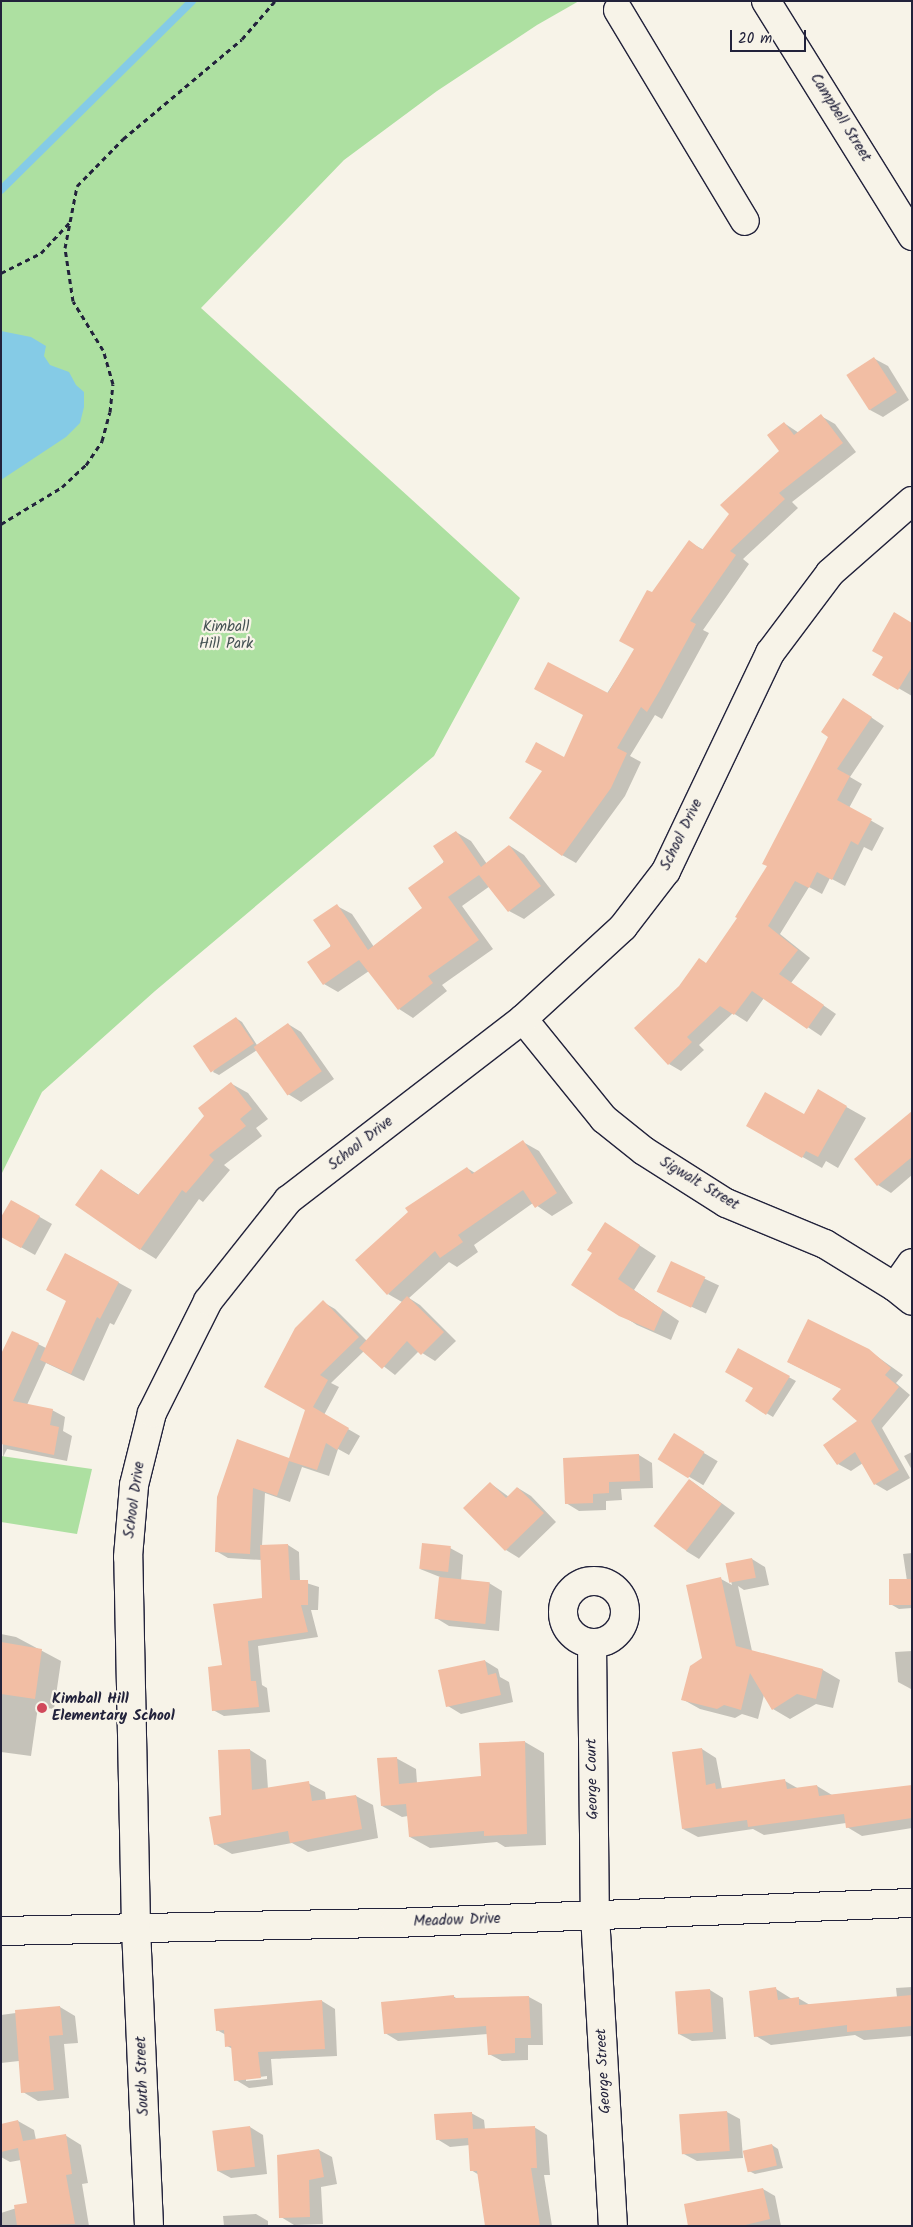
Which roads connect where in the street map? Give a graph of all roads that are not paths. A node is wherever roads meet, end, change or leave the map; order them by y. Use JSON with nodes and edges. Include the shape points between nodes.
{"nodes":[{"id":1,"x":766,"y":1,"type":"edge"},
{"id":2,"x":618,"y":10,"type":"dead end"},
{"id":3,"x":745,"y":222,"type":"dead end"},
{"id":4,"x":912,"y":236,"type":"edge"},
{"id":5,"x":912,"y":501,"type":"edge"},
{"id":6,"x":523,"y":1019,"type":"junction"},
{"id":7,"x":912,"y":1264,"type":"edge"},
{"id":8,"x":903,"y":1294,"type":"edge"},
{"id":9,"x":592,"y":1643,"type":"dead end"},
{"id":10,"x":912,"y":1903,"type":"edge"},
{"id":11,"x":595,"y":1915,"type":"junction"},
{"id":12,"x":136,"y":1926,"type":"junction"},
{"id":13,"x":1,"y":1931,"type":"edge"},
{"id":14,"x":149,"y":2226,"type":"edge"},
{"id":15,"x":613,"y":2226,"type":"edge"}],
"edges":[{"from":1,"to":4,"type":"street","name":"Campbell Street"},
{"from":2,"to":3,"type":"street"},
{"from":5,"to":6,"type":"street","name":"School Drive","via":[[830,573],[770,654],[666,871],[623,927]]},
{"from":6,"to":8,"type":"street","name":"Sigwalt Street","via":[[604,1119],[644,1151],[726,1203],[825,1244]]},
{"from":6,"to":12,"type":"street","name":"School Drive","via":[[288,1200],[208,1301],[152,1413],[134,1484],[128,1557]]},
{"from":7,"to":8,"type":"street"},
{"from":9,"to":11,"type":"street","name":"George Court"},
{"from":10,"to":11,"type":"street","name":"Meadow Drive"},
{"from":11,"to":12,"type":"street","name":"Meadow Drive","via":[[395,1923]]},
{"from":11,"to":15,"type":"street","name":"George Street"},
{"from":12,"to":13,"type":"street","name":"Meadow Drive"},
{"from":12,"to":14,"type":"street","name":"South Street"}]}
